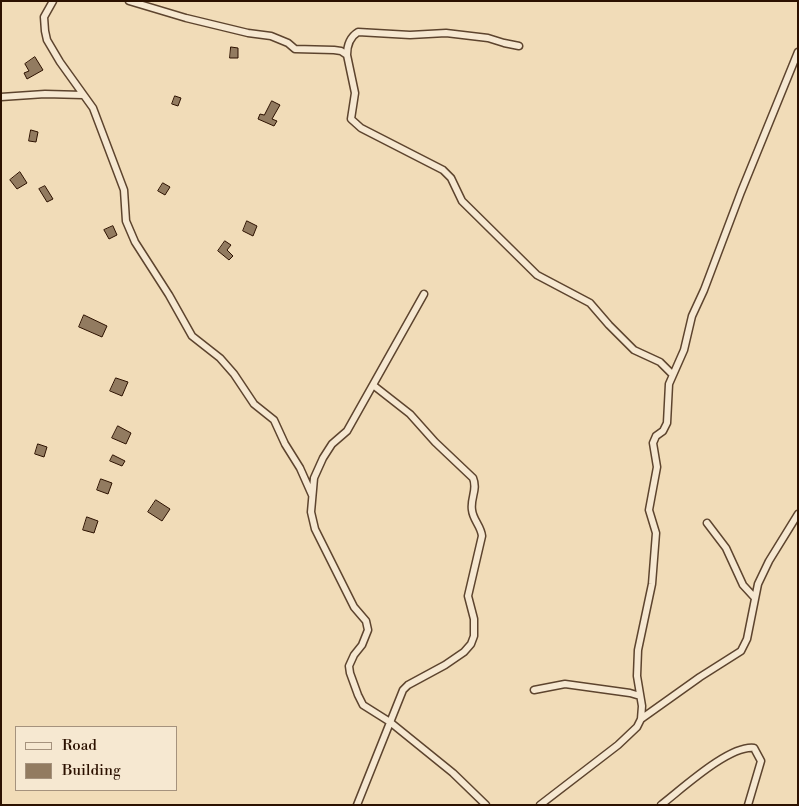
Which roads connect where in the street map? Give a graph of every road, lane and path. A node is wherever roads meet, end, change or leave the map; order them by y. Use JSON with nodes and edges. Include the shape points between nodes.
{"nodes":[{"id":1,"x":53,"y":1,"type":"edge"},
{"id":2,"x":129,"y":1,"type":"edge"},
{"id":3,"x":518,"y":46,"type":"dead end"},
{"id":4,"x":798,"y":52,"type":"edge"},
{"id":5,"x":347,"y":55,"type":"junction"},
{"id":6,"x":83,"y":95,"type":"junction"},
{"id":7,"x":1,"y":97,"type":"edge"},
{"id":8,"x":424,"y":294,"type":"dead end"},
{"id":9,"x":672,"y":374,"type":"junction"},
{"id":10,"x":373,"y":386,"type":"junction"},
{"id":11,"x":313,"y":496,"type":"junction"},
{"id":12,"x":798,"y":514,"type":"edge"},
{"id":13,"x":707,"y":523,"type":"dead end"},
{"id":14,"x":754,"y":598,"type":"junction"},
{"id":15,"x":534,"y":690,"type":"dead end"},
{"id":16,"x":640,"y":696,"type":"junction"},
{"id":17,"x":641,"y":720,"type":"junction"},
{"id":18,"x":390,"y":722,"type":"junction"},
{"id":19,"x":356,"y":805,"type":"edge"},
{"id":20,"x":486,"y":805,"type":"edge"},
{"id":21,"x":540,"y":805,"type":"edge"},
{"id":22,"x":661,"y":805,"type":"edge"},
{"id":23,"x":748,"y":805,"type":"edge"}],
"edges":[{"from":1,"to":6,"type":"street","via":[[44,17],[44,31]]},
{"from":2,"to":5,"type":"street","via":[[186,18],[271,36],[295,49],[334,50]]},
{"from":3,"to":5,"type":"street","via":[[488,38],[446,33],[358,32],[349,42]]},
{"from":4,"to":9,"type":"street","via":[[692,316],[684,350]]},
{"from":5,"to":9,"type":"street","via":[[355,93],[351,114],[354,122],[443,170],[451,178],[462,201],[537,274],[590,303],[634,350],[660,362]]},
{"from":6,"to":7,"type":"street"},
{"from":6,"to":11,"type":"street","via":[[93,108],[124,190],[126,221],[135,242],[192,336],[220,358],[254,404],[274,420]]},
{"from":8,"to":10,"type":"street"},
{"from":9,"to":16,"type":"street","via":[[667,423],[653,443],[657,467],[648,510],[656,532],[655,552],[652,584],[638,650]]},
{"from":10,"to":11,"type":"street","via":[[347,431],[332,444],[323,458],[314,478]]},
{"from":10,"to":18,"type":"street","via":[[410,414],[473,478],[476,490],[472,512],[482,530],[468,596],[474,619],[474,636],[464,652],[408,685],[399,697]]},
{"from":11,"to":18,"type":"street","via":[[311,512],[315,529],[368,630],[354,655],[350,673],[363,704]]},
{"from":12,"to":14,"type":"street","via":[[769,561]]},
{"from":13,"to":14,"type":"street","via":[[726,548],[742,585]]},
{"from":14,"to":17,"type":"street","via":[[747,640],[740,651]]},
{"from":15,"to":16,"type":"street","via":[[565,684]]},
{"from":16,"to":17,"type":"street"},
{"from":17,"to":21,"type":"street","via":[[618,745]]},
{"from":18,"to":19,"type":"street"},
{"from":18,"to":20,"type":"street"},
{"from":22,"to":23,"type":"street","via":[[709,767],[740,749],[754,748],[761,761]]}]}
